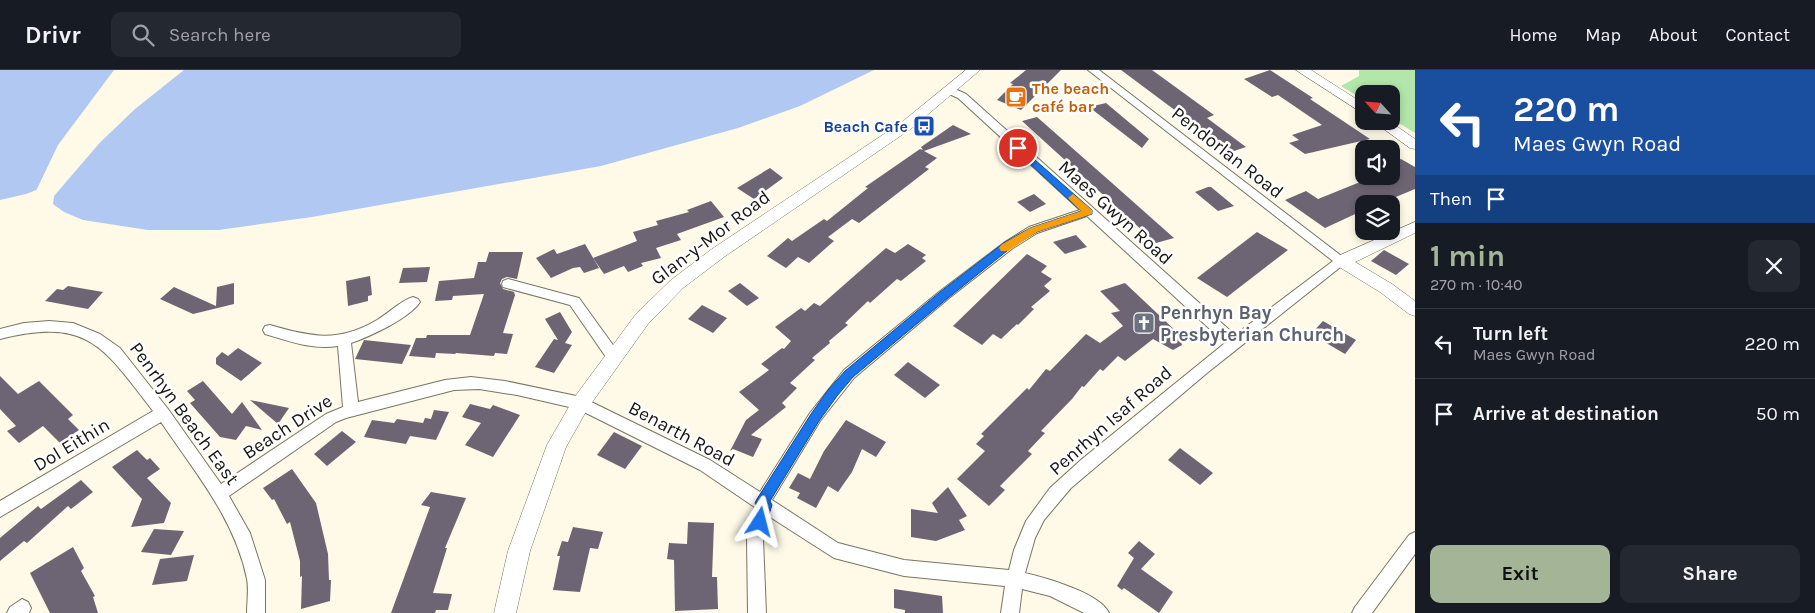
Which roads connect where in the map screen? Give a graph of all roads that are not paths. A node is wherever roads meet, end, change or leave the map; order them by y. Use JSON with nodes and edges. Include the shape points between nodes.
{"nodes":[{"id":1,"x":974,"y":70,"type":"edge"},
{"id":2,"x":1093,"y":70,"type":"edge"},
{"id":3,"x":1302,"y":70,"type":"edge"},
{"id":4,"x":951,"y":91,"type":"junction"},
{"id":5,"x":1355,"y":104,"type":"edge"},
{"id":6,"x":1393,"y":130,"type":"edge"},
{"id":7,"x":1415,"y":145,"type":"edge"},
{"id":8,"x":1088,"y":212,"type":"junction"},
{"id":9,"x":1415,"y":227,"type":"edge"},
{"id":10,"x":1342,"y":261,"type":"junction"},
{"id":11,"x":508,"y":284,"type":"dead end"},
{"id":12,"x":413,"y":302,"type":"dead end"},
{"id":13,"x":1415,"y":310,"type":"edge"},
{"id":14,"x":270,"y":330,"type":"dead end"},
{"id":15,"x":0,"y":334,"type":"edge"},
{"id":16,"x":344,"y":340,"type":"junction"},
{"id":17,"x":1233,"y":342,"type":"junction"},
{"id":18,"x":613,"y":356,"type":"junction"},
{"id":19,"x":581,"y":403,"type":"junction"},
{"id":20,"x":351,"y":409,"type":"junction"},
{"id":21,"x":163,"y":413,"type":"junction"},
{"id":22,"x":219,"y":494,"type":"junction"},
{"id":23,"x":764,"y":504,"type":"junction"},
{"id":24,"x":0,"y":510,"type":"edge"},
{"id":25,"x":1415,"y":540,"type":"edge"},
{"id":26,"x":1016,"y":579,"type":"junction"},
{"id":27,"x":256,"y":613,"type":"edge"},
{"id":28,"x":505,"y":613,"type":"edge"},
{"id":29,"x":758,"y":613,"type":"edge"},
{"id":30,"x":1010,"y":613,"type":"edge"},
{"id":31,"x":1100,"y":613,"type":"edge"},
{"id":32,"x":1361,"y":613,"type":"edge"}],
"edges":[{"from":1,"to":4,"type":"street","name":"Glan-y-Mor Road"},
{"from":2,"to":10,"type":"street","name":"Pendorlan Road"},
{"from":3,"to":5,"type":"street"},
{"from":4,"to":8,"type":"street","name":"Maes Gwyn Road","via":[[962,96]]},
{"from":4,"to":18,"type":"street","name":"Glan-y-Mor Road","via":[[908,125],[718,252],[677,284],[642,319]]},
{"from":6,"to":7,"type":"street"},
{"from":8,"to":17,"type":"street","name":"Maes Gwyn Road"},
{"from":8,"to":23,"type":"street","via":[[1033,230],[1009,245],[849,374],[815,417]]},
{"from":9,"to":10,"type":"street"},
{"from":10,"to":13,"type":"street"},
{"from":10,"to":17,"type":"street","name":"Penrhyn Isaf Road"},
{"from":11,"to":18,"type":"street","via":[[574,301]]},
{"from":12,"to":16,"type":"street","via":[[380,325]]},
{"from":14,"to":16,"type":"street","via":[[321,342]]},
{"from":15,"to":21,"type":"street","name":"Penrhyn Beach East","via":[[49,326],[73,328],[95,338],[115,352]]},
{"from":16,"to":20,"type":"street","name":"Beach Drive"},
{"from":17,"to":26,"type":"street","name":"Penrhyn Isaf Road","via":[[1064,485],[1038,516]]},
{"from":18,"to":19,"type":"street","name":"Glan-y-Mor Road"},
{"from":19,"to":20,"type":"street","name":"Beach Drive","via":[[477,382],[448,385]]},
{"from":19,"to":23,"type":"street","name":"Benarth Road","via":[[705,464]]},
{"from":19,"to":28,"type":"street","name":"Glan-y-Mor Road","via":[[557,445],[519,552]]},
{"from":20,"to":22,"type":"street","name":"Beach Drive","via":[[331,418]]},
{"from":21,"to":22,"type":"street","name":"Penrhyn Beach East"},
{"from":21,"to":24,"type":"street","name":"Dol Eithin"},
{"from":22,"to":27,"type":"street","name":"Penrhyn Beach East","via":[[242,533],[256,580]]},
{"from":23,"to":26,"type":"street","name":"Benarth Road","via":[[834,550],[904,568]]},
{"from":23,"to":29,"type":"street","via":[[755,539]]},
{"from":25,"to":32,"type":"street"},
{"from":26,"to":30,"type":"street","name":"Penrhyn Isaf Road"},
{"from":26,"to":31,"type":"street","name":"Benarth Road","via":[[1052,588]]}]}
